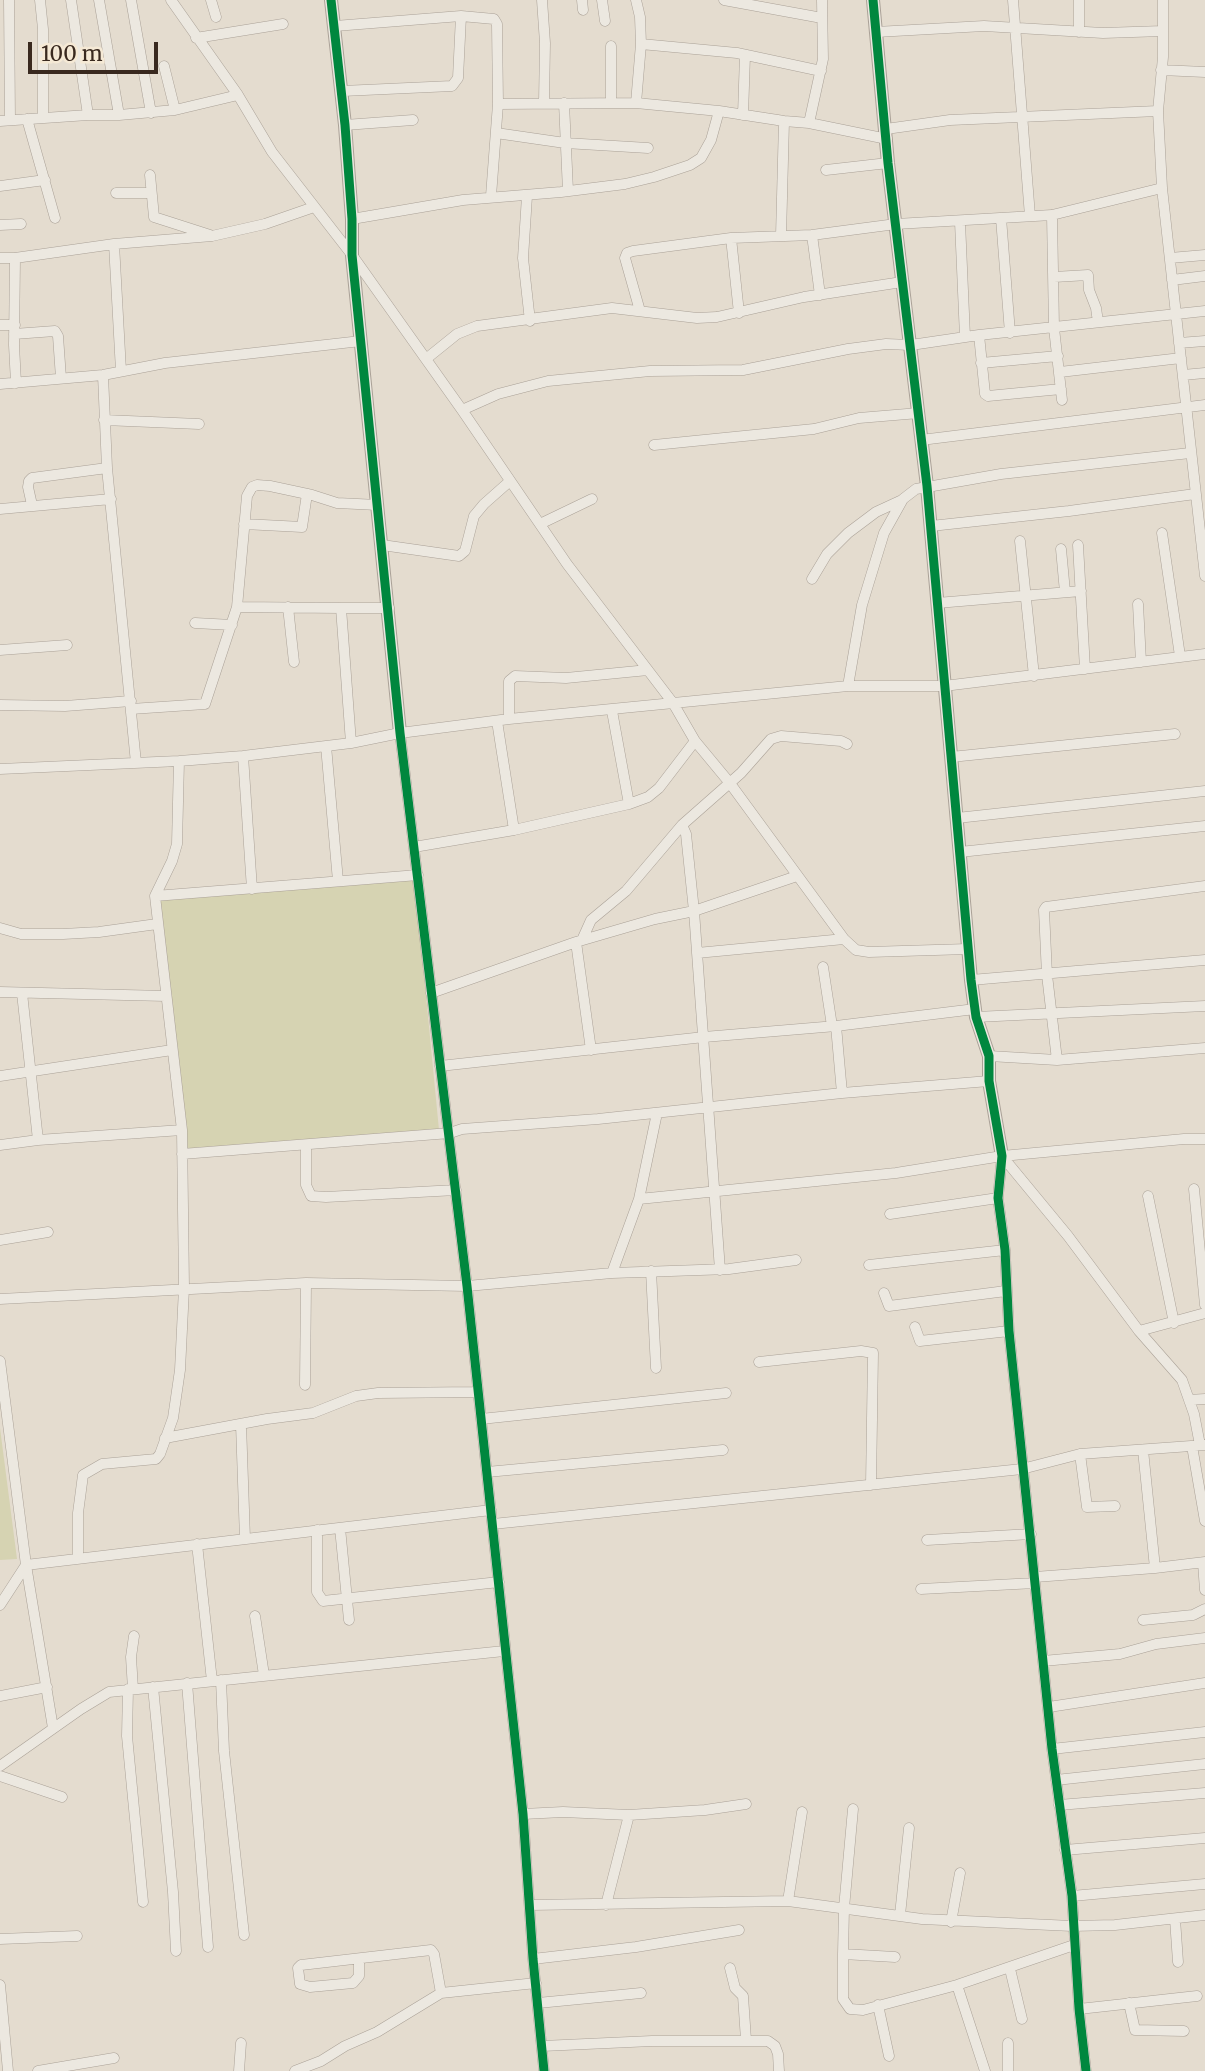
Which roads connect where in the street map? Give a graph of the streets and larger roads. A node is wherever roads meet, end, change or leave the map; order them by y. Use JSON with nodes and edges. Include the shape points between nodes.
{"nodes":[{"id":1,"x":9,"y":0,"type":"edge"},
{"id":2,"x":40,"y":0,"type":"edge"},
{"id":3,"x":71,"y":0,"type":"edge"},
{"id":4,"x":99,"y":0,"type":"edge"},
{"id":5,"x":131,"y":0,"type":"edge"},
{"id":6,"x":171,"y":0,"type":"edge"},
{"id":7,"x":211,"y":0,"type":"edge"},
{"id":8,"x":331,"y":0,"type":"edge"},
{"id":9,"x":542,"y":0,"type":"edge"},
{"id":10,"x":602,"y":0,"type":"edge"},
{"id":11,"x":636,"y":0,"type":"edge"},
{"id":12,"x":724,"y":0,"type":"edge"},
{"id":13,"x":821,"y":0,"type":"edge"},
{"id":14,"x":873,"y":0,"type":"edge"},
{"id":15,"x":1013,"y":0,"type":"edge"},
{"id":16,"x":1079,"y":0,"type":"edge"},
{"id":17,"x":1163,"y":0,"type":"edge"},
{"id":18,"x":461,"y":16,"type":"junction"},
{"id":19,"x":216,"y":17,"type":"dead end"},
{"id":20,"x":822,"y":19,"type":"junction"},
{"id":21,"x":605,"y":21,"type":"dead end"},
{"id":22,"x":283,"y":24,"type":"dead end"},
{"id":23,"x":335,"y":26,"type":"junction"},
{"id":24,"x":1015,"y":29,"type":"junction"},
{"id":25,"x":1163,"y":31,"type":"junction"},
{"id":26,"x":876,"y":32,"type":"junction"},
{"id":27,"x":1079,"y":32,"type":"junction"},
{"id":28,"x":197,"y":38,"type":"junction"},
{"id":29,"x":641,"y":44,"type":"junction"},
{"id":30,"x":611,"y":46,"type":"dead end"},
{"id":31,"x":745,"y":55,"type":"junction"},
{"id":32,"x":164,"y":66,"type":"dead end"},
{"id":33,"x":1161,"y":70,"type":"junction"},
{"id":34,"x":821,"y":71,"type":"junction"},
{"id":35,"x":1205,"y":72,"type":"edge"},
{"id":36,"x":342,"y":91,"type":"junction"},
{"id":37,"x":238,"y":95,"type":"junction"},
{"id":38,"x":611,"y":102,"type":"junction"},
{"id":39,"x":544,"y":103,"type":"junction"},
{"id":40,"x":565,"y":103,"type":"junction"},
{"id":41,"x":636,"y":103,"type":"junction"},
{"id":42,"x":498,"y":104,"type":"junction"},
{"id":43,"x":175,"y":110,"type":"junction"},
{"id":44,"x":719,"y":111,"type":"junction"},
{"id":45,"x":1158,"y":111,"type":"junction"},
{"id":46,"x":151,"y":113,"type":"junction"},
{"id":47,"x":88,"y":115,"type":"junction"},
{"id":48,"x":119,"y":115,"type":"junction"},
{"id":49,"x":743,"y":115,"type":"junction"},
{"id":50,"x":43,"y":117,"type":"junction"},
{"id":51,"x":1022,"y":118,"type":"junction"},
{"id":52,"x":27,"y":119,"type":"junction"},
{"id":53,"x":5,"y":120,"type":"edge"},
{"id":54,"x":413,"y":120,"type":"dead end"},
{"id":55,"x":784,"y":121,"type":"junction"},
{"id":56,"x":809,"y":122,"type":"junction"},
{"id":57,"x":345,"y":125,"type":"junction"},
{"id":58,"x":496,"y":133,"type":"junction"},
{"id":59,"x":887,"y":134,"type":"junction"},
{"id":60,"x":565,"y":143,"type":"junction"},
{"id":61,"x":648,"y":148,"type":"dead end"},
{"id":62,"x":888,"y":163,"type":"junction"},
{"id":63,"x":826,"y":170,"type":"dead end"},
{"id":64,"x":150,"y":175,"type":"dead end"},
{"id":65,"x":44,"y":180,"type":"junction"},
{"id":66,"x":0,"y":186,"type":"edge"},
{"id":67,"x":1163,"y":188,"type":"junction"},
{"id":68,"x":568,"y":191,"type":"junction"},
{"id":69,"x":116,"y":193,"type":"dead end"},
{"id":70,"x":151,"y":193,"type":"junction"},
{"id":71,"x":491,"y":196,"type":"junction"},
{"id":72,"x":527,"y":196,"type":"junction"},
{"id":73,"x":314,"y":207,"type":"junction"},
{"id":74,"x":1052,"y":215,"type":"junction"},
{"id":75,"x":1030,"y":216,"type":"junction"},
{"id":76,"x":55,"y":218,"type":"dead end"},
{"id":77,"x":1001,"y":218,"type":"junction"},
{"id":78,"x":352,"y":219,"type":"junction"},
{"id":79,"x":960,"y":222,"type":"junction"},
{"id":80,"x":896,"y":224,"type":"junction"},
{"id":81,"x":0,"y":225,"type":"edge"},
{"id":82,"x":21,"y":225,"type":"dead end"},
{"id":83,"x":812,"y":235,"type":"junction"},
{"id":84,"x":212,"y":236,"type":"junction"},
{"id":85,"x":781,"y":236,"type":"junction"},
{"id":86,"x":731,"y":238,"type":"junction"},
{"id":87,"x":114,"y":244,"type":"junction"},
{"id":88,"x":352,"y":255,"type":"junction"},
{"id":89,"x":1205,"y":255,"type":"edge"},
{"id":90,"x":0,"y":258,"type":"edge"},
{"id":91,"x":15,"y":258,"type":"junction"},
{"id":92,"x":1170,"y":258,"type":"junction"},
{"id":93,"x":1205,"y":276,"type":"edge"},
{"id":94,"x":1054,"y":277,"type":"junction"},
{"id":95,"x":1172,"y":280,"type":"junction"},
{"id":96,"x":902,"y":282,"type":"junction"},
{"id":97,"x":820,"y":295,"type":"junction"},
{"id":98,"x":640,"y":311,"type":"junction"},
{"id":99,"x":1205,"y":311,"type":"edge"},
{"id":100,"x":739,"y":313,"type":"junction"},
{"id":101,"x":1176,"y":314,"type":"junction"},
{"id":102,"x":530,"y":321,"type":"junction"},
{"id":103,"x":1098,"y":322,"type":"junction"},
{"id":104,"x":0,"y":325,"type":"edge"},
{"id":105,"x":1054,"y":328,"type":"junction"},
{"id":106,"x":15,"y":329,"type":"junction"},
{"id":107,"x":1010,"y":333,"type":"junction"},
{"id":108,"x":979,"y":335,"type":"junction"},
{"id":109,"x":965,"y":337,"type":"junction"},
{"id":110,"x":361,"y":341,"type":"junction"},
{"id":111,"x":1205,"y":341,"type":"edge"},
{"id":112,"x":1179,"y":343,"type":"junction"},
{"id":113,"x":911,"y":345,"type":"junction"},
{"id":114,"x":1058,"y":356,"type":"junction"},
{"id":115,"x":1181,"y":358,"type":"junction"},
{"id":116,"x":426,"y":359,"type":"junction"},
{"id":117,"x":981,"y":363,"type":"junction"},
{"id":118,"x":121,"y":371,"type":"junction"},
{"id":119,"x":1059,"y":372,"type":"junction"},
{"id":120,"x":1205,"y":373,"type":"edge"},
{"id":121,"x":103,"y":374,"type":"junction"},
{"id":122,"x":1183,"y":375,"type":"junction"},
{"id":123,"x":61,"y":378,"type":"junction"},
{"id":124,"x":16,"y":383,"type":"junction"},
{"id":125,"x":0,"y":384,"type":"edge"},
{"id":126,"x":1205,"y":405,"type":"edge"},
{"id":127,"x":1185,"y":407,"type":"junction"},
{"id":128,"x":462,"y":410,"type":"junction"},
{"id":129,"x":919,"y":413,"type":"junction"},
{"id":130,"x":104,"y":420,"type":"junction"},
{"id":131,"x":199,"y":424,"type":"dead end"},
{"id":132,"x":921,"y":440,"type":"junction"},
{"id":133,"x":654,"y":445,"type":"dead end"},
{"id":134,"x":1190,"y":453,"type":"junction"},
{"id":135,"x":107,"y":468,"type":"junction"},
{"id":136,"x":510,"y":481,"type":"junction"},
{"id":137,"x":927,"y":486,"type":"junction"},
{"id":138,"x":307,"y":494,"type":"junction"},
{"id":139,"x":1195,"y":494,"type":"junction"},
{"id":140,"x":111,"y":499,"type":"junction"},
{"id":141,"x":592,"y":499,"type":"dead end"},
{"id":142,"x":903,"y":499,"type":"junction"},
{"id":143,"x":32,"y":505,"type":"junction"},
{"id":144,"x":378,"y":505,"type":"junction"},
{"id":145,"x":0,"y":509,"type":"edge"},
{"id":146,"x":1201,"y":516,"type":"edge"},
{"id":147,"x":244,"y":524,"type":"junction"},
{"id":148,"x":540,"y":524,"type":"junction"},
{"id":149,"x":931,"y":526,"type":"junction"},
{"id":150,"x":1162,"y":533,"type":"dead end"},
{"id":151,"x":1020,"y":541,"type":"dead end"},
{"id":152,"x":382,"y":545,"type":"junction"},
{"id":153,"x":1078,"y":545,"type":"dead end"},
{"id":154,"x":1061,"y":549,"type":"dead end"},
{"id":155,"x":1205,"y":576,"type":"edge"},
{"id":156,"x":812,"y":579,"type":"dead end"},
{"id":157,"x":1065,"y":592,"type":"junction"},
{"id":158,"x":1081,"y":592,"type":"junction"},
{"id":159,"x":1026,"y":596,"type":"junction"},
{"id":160,"x":937,"y":603,"type":"junction"},
{"id":161,"x":1138,"y":604,"type":"dead end"},
{"id":162,"x":237,"y":607,"type":"junction"},
{"id":163,"x":288,"y":607,"type":"junction"},
{"id":164,"x":341,"y":608,"type":"junction"},
{"id":165,"x":389,"y":608,"type":"junction"},
{"id":166,"x":195,"y":623,"type":"dead end"},
{"id":167,"x":232,"y":625,"type":"junction"},
{"id":168,"x":67,"y":645,"type":"dead end"},
{"id":169,"x":0,"y":650,"type":"edge"},
{"id":170,"x":1205,"y":654,"type":"edge"},
{"id":171,"x":1180,"y":656,"type":"junction"},
{"id":172,"x":294,"y":662,"type":"dead end"},
{"id":173,"x":1141,"y":662,"type":"junction"},
{"id":174,"x":1086,"y":669,"type":"junction"},
{"id":175,"x":648,"y":670,"type":"junction"},
{"id":176,"x":1034,"y":676,"type":"junction"},
{"id":177,"x":848,"y":685,"type":"junction"},
{"id":178,"x":944,"y":685,"type":"junction"},
{"id":179,"x":673,"y":703,"type":"junction"},
{"id":180,"x":0,"y":705,"type":"edge"},
{"id":181,"x":131,"y":705,"type":"junction"},
{"id":182,"x":612,"y":710,"type":"junction"},
{"id":183,"x":509,"y":719,"type":"junction"},
{"id":184,"x":497,"y":721,"type":"junction"},
{"id":185,"x":400,"y":733,"type":"junction"},
{"id":186,"x":1175,"y":734,"type":"dead end"},
{"id":187,"x":695,"y":741,"type":"junction"},
{"id":188,"x":351,"y":743,"type":"junction"},
{"id":189,"x":847,"y":744,"type":"dead end"},
{"id":190,"x":326,"y":746,"type":"junction"},
{"id":191,"x":243,"y":756,"type":"junction"},
{"id":192,"x":951,"y":757,"type":"junction"},
{"id":193,"x":179,"y":761,"type":"junction"},
{"id":194,"x":136,"y":763,"type":"junction"},
{"id":195,"x":0,"y":769,"type":"edge"},
{"id":196,"x":729,"y":782,"type":"junction"},
{"id":197,"x":1205,"y":791,"type":"edge"},
{"id":198,"x":629,"y":804,"type":"junction"},
{"id":199,"x":957,"y":818,"type":"junction"},
{"id":200,"x":682,"y":825,"type":"junction"},
{"id":201,"x":1205,"y":826,"type":"edge"},
{"id":202,"x":514,"y":830,"type":"junction"},
{"id":203,"x":414,"y":847,"type":"junction"},
{"id":204,"x":960,"y":852,"type":"junction"},
{"id":205,"x":418,"y":875,"type":"junction"},
{"id":206,"x":797,"y":876,"type":"junction"},
{"id":207,"x":338,"y":881,"type":"junction"},
{"id":208,"x":1205,"y":886,"type":"edge"},
{"id":209,"x":252,"y":889,"type":"junction"},
{"id":210,"x":155,"y":896,"type":"junction"},
{"id":211,"x":694,"y":911,"type":"junction"},
{"id":212,"x":157,"y":924,"type":"junction"},
{"id":213,"x":0,"y":928,"type":"edge"},
{"id":214,"x":844,"y":939,"type":"junction"},
{"id":215,"x":579,"y":941,"type":"junction"},
{"id":216,"x":968,"y":949,"type":"junction"},
{"id":217,"x":697,"y":953,"type":"junction"},
{"id":218,"x":1205,"y":960,"type":"edge"},
{"id":219,"x":824,"y":967,"type":"dead end"},
{"id":220,"x":1047,"y":975,"type":"junction"},
{"id":221,"x":971,"y":980,"type":"junction"},
{"id":222,"x":0,"y":992,"type":"edge"},
{"id":223,"x":22,"y":993,"type":"junction"},
{"id":224,"x":431,"y":993,"type":"junction"},
{"id":225,"x":166,"y":996,"type":"junction"},
{"id":226,"x":1205,"y":1006,"type":"edge"},
{"id":227,"x":975,"y":1013,"type":"junction"},
{"id":228,"x":1050,"y":1014,"type":"junction"},
{"id":229,"x":834,"y":1026,"type":"junction"},
{"id":230,"x":704,"y":1037,"type":"junction"},
{"id":231,"x":1205,"y":1048,"type":"edge"},
{"id":232,"x":172,"y":1050,"type":"junction"},
{"id":233,"x":591,"y":1050,"type":"junction"},
{"id":234,"x":989,"y":1056,"type":"junction"},
{"id":235,"x":1057,"y":1060,"type":"junction"},
{"id":236,"x":440,"y":1066,"type":"junction"},
{"id":237,"x":30,"y":1071,"type":"junction"},
{"id":238,"x":0,"y":1076,"type":"edge"},
{"id":239,"x":989,"y":1081,"type":"junction"},
{"id":240,"x":842,"y":1093,"type":"junction"},
{"id":241,"x":707,"y":1108,"type":"junction"},
{"id":242,"x":657,"y":1113,"type":"junction"},
{"id":243,"x":182,"y":1130,"type":"junction"},
{"id":244,"x":450,"y":1133,"type":"junction"},
{"id":245,"x":1205,"y":1139,"type":"edge"},
{"id":246,"x":38,"y":1140,"type":"junction"},
{"id":247,"x":0,"y":1145,"type":"edge"},
{"id":248,"x":306,"y":1146,"type":"junction"},
{"id":249,"x":182,"y":1154,"type":"junction"},
{"id":250,"x":1002,"y":1156,"type":"junction"},
{"id":251,"x":1194,"y":1189,"type":"dead end"},
{"id":252,"x":456,"y":1190,"type":"junction"},
{"id":253,"x":714,"y":1191,"type":"junction"},
{"id":254,"x":1148,"y":1196,"type":"dead end"},
{"id":255,"x":998,"y":1198,"type":"junction"},
{"id":256,"x":639,"y":1199,"type":"junction"},
{"id":257,"x":890,"y":1214,"type":"dead end"},
{"id":258,"x":47,"y":1232,"type":"dead end"},
{"id":259,"x":0,"y":1240,"type":"edge"},
{"id":260,"x":1005,"y":1250,"type":"junction"},
{"id":261,"x":796,"y":1260,"type":"dead end"},
{"id":262,"x":869,"y":1265,"type":"dead end"},
{"id":263,"x":720,"y":1269,"type":"junction"},
{"id":264,"x":651,"y":1271,"type":"junction"},
{"id":265,"x":612,"y":1273,"type":"junction"},
{"id":266,"x":306,"y":1283,"type":"junction"},
{"id":267,"x":467,"y":1286,"type":"junction"},
{"id":268,"x":184,"y":1288,"type":"junction"},
{"id":269,"x":1006,"y":1291,"type":"junction"},
{"id":270,"x":884,"y":1293,"type":"dead end"},
{"id":271,"x":0,"y":1299,"type":"edge"},
{"id":272,"x":1205,"y":1305,"type":"edge"},
{"id":273,"x":1205,"y":1313,"type":"edge"},
{"id":274,"x":1174,"y":1323,"type":"junction"},
{"id":275,"x":915,"y":1327,"type":"dead end"},
{"id":276,"x":1010,"y":1331,"type":"junction"},
{"id":277,"x":1139,"y":1331,"type":"junction"},
{"id":278,"x":0,"y":1361,"type":"edge"},
{"id":279,"x":759,"y":1362,"type":"dead end"},
{"id":280,"x":656,"y":1368,"type":"dead end"},
{"id":281,"x":305,"y":1385,"type":"dead end"},
{"id":282,"x":478,"y":1392,"type":"junction"},
{"id":283,"x":726,"y":1393,"type":"dead end"},
{"id":284,"x":1205,"y":1399,"type":"edge"},
{"id":285,"x":1189,"y":1400,"type":"junction"},
{"id":286,"x":481,"y":1419,"type":"junction"},
{"id":287,"x":241,"y":1424,"type":"junction"},
{"id":288,"x":165,"y":1438,"type":"junction"},
{"id":289,"x":1199,"y":1445,"type":"edge"},
{"id":290,"x":723,"y":1450,"type":"dead end"},
{"id":291,"x":1143,"y":1450,"type":"junction"},
{"id":292,"x":1080,"y":1454,"type":"junction"},
{"id":293,"x":1022,"y":1469,"type":"junction"},
{"id":294,"x":486,"y":1472,"type":"junction"},
{"id":295,"x":871,"y":1485,"type":"junction"},
{"id":296,"x":1115,"y":1506,"type":"dead end"},
{"id":297,"x":491,"y":1510,"type":"junction"},
{"id":298,"x":1205,"y":1521,"type":"edge"},
{"id":299,"x":492,"y":1524,"type":"junction"},
{"id":300,"x":340,"y":1528,"type":"junction"},
{"id":301,"x":317,"y":1530,"type":"junction"},
{"id":302,"x":1031,"y":1534,"type":"junction"},
{"id":303,"x":245,"y":1539,"type":"junction"},
{"id":304,"x":927,"y":1540,"type":"dead end"},
{"id":305,"x":197,"y":1544,"type":"junction"},
{"id":306,"x":78,"y":1558,"type":"junction"},
{"id":307,"x":1204,"y":1563,"type":"edge"},
{"id":308,"x":26,"y":1565,"type":"junction"},
{"id":309,"x":1155,"y":1568,"type":"junction"},
{"id":310,"x":1035,"y":1580,"type":"junction"},
{"id":311,"x":499,"y":1582,"type":"junction"},
{"id":312,"x":921,"y":1589,"type":"dead end"},
{"id":313,"x":1205,"y":1590,"type":"edge"},
{"id":314,"x":348,"y":1599,"type":"junction"},
{"id":315,"x":0,"y":1605,"type":"edge"},
{"id":316,"x":1205,"y":1609,"type":"edge"},
{"id":317,"x":255,"y":1615,"type":"dead end"},
{"id":318,"x":349,"y":1620,"type":"dead end"},
{"id":319,"x":1143,"y":1620,"type":"dead end"},
{"id":320,"x":134,"y":1636,"type":"dead end"},
{"id":321,"x":1205,"y":1638,"type":"edge"},
{"id":322,"x":504,"y":1651,"type":"junction"},
{"id":323,"x":1043,"y":1661,"type":"junction"},
{"id":324,"x":264,"y":1675,"type":"junction"},
{"id":325,"x":216,"y":1680,"type":"junction"},
{"id":326,"x":187,"y":1683,"type":"junction"},
{"id":327,"x":1205,"y":1683,"type":"edge"},
{"id":328,"x":47,"y":1687,"type":"junction"},
{"id":329,"x":153,"y":1687,"type":"junction"},
{"id":330,"x":131,"y":1689,"type":"junction"},
{"id":331,"x":0,"y":1696,"type":"edge"},
{"id":332,"x":1049,"y":1707,"type":"junction"},
{"id":333,"x":53,"y":1728,"type":"junction"},
{"id":334,"x":1205,"y":1732,"type":"edge"},
{"id":335,"x":1052,"y":1749,"type":"junction"},
{"id":336,"x":1205,"y":1765,"type":"edge"},
{"id":337,"x":0,"y":1766,"type":"edge"},
{"id":338,"x":0,"y":1776,"type":"edge"},
{"id":339,"x":1056,"y":1780,"type":"junction"},
{"id":340,"x":1205,"y":1793,"type":"edge"},
{"id":341,"x":62,"y":1797,"type":"dead end"},
{"id":342,"x":746,"y":1804,"type":"dead end"},
{"id":343,"x":1059,"y":1805,"type":"junction"},
{"id":344,"x":853,"y":1809,"type":"dead end"},
{"id":345,"x":802,"y":1812,"type":"dead end"},
{"id":346,"x":523,"y":1814,"type":"junction"},
{"id":347,"x":629,"y":1815,"type":"junction"},
{"id":348,"x":909,"y":1828,"type":"dead end"},
{"id":349,"x":1205,"y":1838,"type":"edge"},
{"id":350,"x":1065,"y":1850,"type":"junction"},
{"id":351,"x":960,"y":1873,"type":"dead end"},
{"id":352,"x":1205,"y":1884,"type":"edge"},
{"id":353,"x":1072,"y":1896,"type":"junction"},
{"id":354,"x":788,"y":1901,"type":"junction"},
{"id":355,"x":143,"y":1902,"type":"dead end"},
{"id":356,"x":530,"y":1905,"type":"junction"},
{"id":357,"x":606,"y":1905,"type":"junction"},
{"id":358,"x":844,"y":1908,"type":"junction"},
{"id":359,"x":900,"y":1915,"type":"junction"},
{"id":360,"x":1205,"y":1915,"type":"edge"},
{"id":361,"x":1175,"y":1919,"type":"junction"},
{"id":362,"x":951,"y":1922,"type":"junction"},
{"id":363,"x":1072,"y":1926,"type":"junction"},
{"id":364,"x":739,"y":1930,"type":"dead end"},
{"id":365,"x":244,"y":1935,"type":"dead end"},
{"id":366,"x":77,"y":1936,"type":"dead end"},
{"id":367,"x":0,"y":1939,"type":"edge"},
{"id":368,"x":1074,"y":1945,"type":"junction"},
{"id":369,"x":208,"y":1947,"type":"dead end"},
{"id":370,"x":176,"y":1951,"type":"dead end"},
{"id":371,"x":843,"y":1954,"type":"junction"},
{"id":372,"x":895,"y":1958,"type":"dead end"},
{"id":373,"x":359,"y":1959,"type":"junction"},
{"id":374,"x":533,"y":1959,"type":"junction"},
{"id":375,"x":1178,"y":1962,"type":"dead end"},
{"id":376,"x":730,"y":1968,"type":"dead end"},
{"id":377,"x":1010,"y":1969,"type":"junction"},
{"id":378,"x":536,"y":1983,"type":"junction"},
{"id":379,"x":0,"y":1985,"type":"edge"},
{"id":380,"x":957,"y":1985,"type":"junction"},
{"id":381,"x":441,"y":1993,"type":"junction"},
{"id":382,"x":641,"y":1993,"type":"dead end"},
{"id":383,"x":1197,"y":1996,"type":"dead end"},
{"id":384,"x":538,"y":2003,"type":"junction"},
{"id":385,"x":1129,"y":2003,"type":"junction"},
{"id":386,"x":878,"y":2006,"type":"junction"},
{"id":387,"x":1079,"y":2009,"type":"junction"},
{"id":388,"x":1022,"y":2019,"type":"dead end"},
{"id":389,"x":1184,"y":2031,"type":"dead end"},
{"id":390,"x":746,"y":2040,"type":"junction"},
{"id":391,"x":241,"y":2043,"type":"dead end"},
{"id":392,"x":1008,"y":2043,"type":"dead end"},
{"id":393,"x":542,"y":2046,"type":"junction"},
{"id":394,"x":889,"y":2056,"type":"dead end"},
{"id":395,"x":114,"y":2057,"type":"dead end"},
{"id":396,"x":8,"y":2071,"type":"edge"},
{"id":397,"x":38,"y":2071,"type":"edge"},
{"id":398,"x":239,"y":2071,"type":"edge"},
{"id":399,"x":295,"y":2071,"type":"edge"},
{"id":400,"x":544,"y":2071,"type":"edge"},
{"id":401,"x":779,"y":2071,"type":"edge"},
{"id":402,"x":985,"y":2071,"type":"edge"},
{"id":403,"x":1008,"y":2071,"type":"edge"},
{"id":404,"x":1086,"y":2071,"type":"edge"}],
"edges":[{"from":1,"to":53,"type":"street"},
{"from":2,"to":50,"type":"street"},
{"from":3,"to":47,"type":"street"},
{"from":4,"to":48,"type":"street"},
{"from":5,"to":46,"type":"street"},
{"from":6,"to":28,"type":"street"},
{"from":7,"to":19,"type":"street"},
{"from":8,"to":23,"type":"street"},
{"from":9,"to":39,"type":"street"},
{"from":10,"to":21,"type":"street"},
{"from":11,"to":29,"type":"street"},
{"from":12,"to":20,"type":"street"},
{"from":13,"to":20,"type":"street"},
{"from":14,"to":26,"type":"street"},
{"from":15,"to":24,"type":"street"},
{"from":16,"to":27,"type":"street"},
{"from":17,"to":25,"type":"street"},
{"from":18,"to":23,"type":"street"},
{"from":18,"to":36,"type":"street","via":[[458,78],[452,86]]},
{"from":18,"to":42,"type":"street","via":[[488,17],[497,24]]},
{"from":20,"to":34,"type":"street"},
{"from":22,"to":28,"type":"street"},
{"from":23,"to":36,"type":"street"},
{"from":24,"to":26,"type":"street","via":[[984,26]]},
{"from":24,"to":27,"type":"street"},
{"from":24,"to":51,"type":"street"},
{"from":25,"to":27,"type":"street"},
{"from":25,"to":33,"type":"street"},
{"from":26,"to":59,"type":"street"},
{"from":28,"to":37,"type":"street"},
{"from":29,"to":31,"type":"street"},
{"from":29,"to":41,"type":"street"},
{"from":30,"to":38,"type":"street"},
{"from":31,"to":34,"type":"street"},
{"from":31,"to":49,"type":"street"},
{"from":32,"to":43,"type":"street"},
{"from":33,"to":35,"type":"street"},
{"from":33,"to":45,"type":"street"},
{"from":34,"to":56,"type":"street"},
{"from":36,"to":57,"type":"street"},
{"from":37,"to":43,"type":"street"},
{"from":37,"to":73,"type":"street","via":[[272,152]]},
{"from":38,"to":40,"type":"street"},
{"from":38,"to":41,"type":"street"},
{"from":39,"to":40,"type":"street"},
{"from":39,"to":42,"type":"street"},
{"from":40,"to":60,"type":"street"},
{"from":41,"to":44,"type":"street"},
{"from":42,"to":58,"type":"street"},
{"from":43,"to":46,"type":"street"},
{"from":44,"to":49,"type":"street"},
{"from":44,"to":68,"type":"street","via":[[707,149],[690,165],[625,184]]},
{"from":45,"to":51,"type":"street"},
{"from":45,"to":67,"type":"street"},
{"from":46,"to":48,"type":"street"},
{"from":47,"to":48,"type":"street"},
{"from":47,"to":50,"type":"street"},
{"from":49,"to":55,"type":"street"},
{"from":50,"to":52,"type":"street"},
{"from":51,"to":59,"type":"street","via":[[950,120]]},
{"from":51,"to":75,"type":"street"},
{"from":52,"to":53,"type":"street"},
{"from":52,"to":65,"type":"street"},
{"from":54,"to":57,"type":"street"},
{"from":55,"to":56,"type":"street"},
{"from":55,"to":85,"type":"street"},
{"from":56,"to":59,"type":"street"},
{"from":57,"to":78,"type":"street"},
{"from":58,"to":60,"type":"street"},
{"from":58,"to":71,"type":"street"},
{"from":59,"to":62,"type":"street"},
{"from":60,"to":61,"type":"street"},
{"from":60,"to":68,"type":"street"},
{"from":62,"to":63,"type":"street"},
{"from":62,"to":80,"type":"street"},
{"from":64,"to":70,"type":"street"},
{"from":65,"to":66,"type":"street"},
{"from":65,"to":76,"type":"street"},
{"from":67,"to":74,"type":"street"},
{"from":67,"to":92,"type":"street"},
{"from":68,"to":72,"type":"street"},
{"from":69,"to":70,"type":"street"},
{"from":70,"to":84,"type":"street","via":[[158,220]]},
{"from":71,"to":72,"type":"street"},
{"from":71,"to":78,"type":"street"},
{"from":72,"to":102,"type":"street","via":[[523,258]]},
{"from":73,"to":84,"type":"street","via":[[265,225]]},
{"from":73,"to":88,"type":"street"},
{"from":74,"to":75,"type":"street"},
{"from":74,"to":94,"type":"street"},
{"from":75,"to":77,"type":"street"},
{"from":77,"to":79,"type":"street"},
{"from":77,"to":107,"type":"street"},
{"from":78,"to":88,"type":"street"},
{"from":79,"to":80,"type":"street"},
{"from":79,"to":109,"type":"street"},
{"from":80,"to":83,"type":"street"},
{"from":80,"to":96,"type":"street"},
{"from":81,"to":82,"type":"street"},
{"from":83,"to":85,"type":"street"},
{"from":83,"to":97,"type":"street"},
{"from":84,"to":87,"type":"street"},
{"from":85,"to":86,"type":"street"},
{"from":86,"to":98,"type":"street","via":[[627,253],[626,265]]},
{"from":86,"to":100,"type":"street"},
{"from":87,"to":91,"type":"street"},
{"from":87,"to":118,"type":"street"},
{"from":88,"to":110,"type":"street"},
{"from":88,"to":116,"type":"street"},
{"from":89,"to":92,"type":"street"},
{"from":90,"to":91,"type":"street"},
{"from":91,"to":106,"type":"street"},
{"from":92,"to":95,"type":"street"},
{"from":93,"to":95,"type":"street"},
{"from":94,"to":103,"type":"street","via":[[1088,275]]},
{"from":94,"to":105,"type":"street"},
{"from":95,"to":101,"type":"street"},
{"from":96,"to":97,"type":"street"},
{"from":96,"to":113,"type":"street"},
{"from":97,"to":100,"type":"street"},
{"from":98,"to":100,"type":"street","via":[[697,318]]},
{"from":98,"to":102,"type":"street","via":[[612,308]]},
{"from":99,"to":101,"type":"street"},
{"from":101,"to":103,"type":"street"},
{"from":101,"to":112,"type":"street"},
{"from":102,"to":116,"type":"street","via":[[465,330]]},
{"from":103,"to":105,"type":"street"},
{"from":104,"to":106,"type":"street"},
{"from":105,"to":107,"type":"street"},
{"from":105,"to":114,"type":"street"},
{"from":106,"to":123,"type":"street","via":[[55,331]]},
{"from":106,"to":124,"type":"street"},
{"from":107,"to":108,"type":"street"},
{"from":108,"to":109,"type":"street"},
{"from":108,"to":117,"type":"street"},
{"from":109,"to":113,"type":"street"},
{"from":110,"to":118,"type":"street"},
{"from":110,"to":144,"type":"street"},
{"from":111,"to":112,"type":"street"},
{"from":112,"to":115,"type":"street"},
{"from":113,"to":128,"type":"street","via":[[848,349],[743,370],[650,371],[548,381],[498,394]]},
{"from":113,"to":129,"type":"street"},
{"from":114,"to":117,"type":"street"},
{"from":114,"to":119,"type":"street"},
{"from":115,"to":119,"type":"street"},
{"from":115,"to":122,"type":"street"},
{"from":116,"to":128,"type":"street"},
{"from":117,"to":119,"type":"street","via":[[988,396],[1061,395]]},
{"from":118,"to":121,"type":"street"},
{"from":120,"to":122,"type":"street"},
{"from":121,"to":123,"type":"street"},
{"from":121,"to":130,"type":"street"},
{"from":122,"to":127,"type":"street"},
{"from":123,"to":124,"type":"street"},
{"from":124,"to":125,"type":"street"},
{"from":126,"to":127,"type":"street"},
{"from":127,"to":132,"type":"street"},
{"from":127,"to":134,"type":"street"},
{"from":128,"to":136,"type":"street"},
{"from":129,"to":132,"type":"street"},
{"from":129,"to":133,"type":"street"},
{"from":130,"to":131,"type":"street"},
{"from":130,"to":135,"type":"street"},
{"from":132,"to":137,"type":"street"},
{"from":134,"to":137,"type":"street"},
{"from":134,"to":139,"type":"street"},
{"from":135,"to":140,"type":"street"},
{"from":135,"to":143,"type":"street","via":[[32,478],[28,487]]},
{"from":136,"to":148,"type":"street"},
{"from":136,"to":152,"type":"street","via":[[474,516],[465,551],[459,556]]},
{"from":137,"to":142,"type":"street"},
{"from":137,"to":149,"type":"street"},
{"from":138,"to":144,"type":"street","via":[[337,503]]},
{"from":138,"to":147,"type":"street","via":[[302,527]]},
{"from":138,"to":147,"type":"street","via":[[252,487]]},
{"from":139,"to":146,"type":"street"},
{"from":139,"to":149,"type":"street"},
{"from":140,"to":143,"type":"street"},
{"from":140,"to":181,"type":"street"},
{"from":141,"to":148,"type":"street"},
{"from":142,"to":156,"type":"street","via":[[848,533],[827,554]]},
{"from":142,"to":177,"type":"street","via":[[884,533],[862,604]]},
{"from":143,"to":145,"type":"street"},
{"from":144,"to":152,"type":"street"},
{"from":146,"to":155,"type":"street"},
{"from":147,"to":162,"type":"street"},
{"from":148,"to":175,"type":"street"},
{"from":149,"to":160,"type":"street"},
{"from":150,"to":171,"type":"street"},
{"from":151,"to":159,"type":"street"},
{"from":152,"to":165,"type":"street"},
{"from":153,"to":158,"type":"street"},
{"from":154,"to":157,"type":"street"},
{"from":157,"to":158,"type":"street"},
{"from":157,"to":159,"type":"street"},
{"from":158,"to":174,"type":"street"},
{"from":159,"to":160,"type":"street"},
{"from":159,"to":176,"type":"street"},
{"from":160,"to":178,"type":"street"},
{"from":161,"to":173,"type":"street"},
{"from":162,"to":163,"type":"street"},
{"from":162,"to":167,"type":"street"},
{"from":163,"to":164,"type":"street"},
{"from":163,"to":172,"type":"street"},
{"from":164,"to":165,"type":"street"},
{"from":164,"to":188,"type":"street"},
{"from":165,"to":185,"type":"street"},
{"from":166,"to":167,"type":"street"},
{"from":167,"to":181,"type":"street","via":[[205,704]]},
{"from":168,"to":169,"type":"street"},
{"from":170,"to":171,"type":"street"},
{"from":171,"to":173,"type":"street"},
{"from":173,"to":174,"type":"street"},
{"from":174,"to":176,"type":"street"},
{"from":175,"to":179,"type":"street"},
{"from":175,"to":183,"type":"street","via":[[566,678],[515,676],[509,681]]},
{"from":176,"to":178,"type":"street"},
{"from":177,"to":178,"type":"street"},
{"from":177,"to":179,"type":"street"},
{"from":178,"to":192,"type":"street"},
{"from":179,"to":182,"type":"street"},
{"from":179,"to":187,"type":"street"},
{"from":180,"to":181,"type":"street"},
{"from":181,"to":194,"type":"street"},
{"from":182,"to":183,"type":"street"},
{"from":182,"to":198,"type":"street"},
{"from":183,"to":184,"type":"street"},
{"from":184,"to":185,"type":"street"},
{"from":184,"to":202,"type":"street"},
{"from":185,"to":188,"type":"street"},
{"from":185,"to":203,"type":"street"},
{"from":186,"to":192,"type":"street"},
{"from":187,"to":196,"type":"street"},
{"from":187,"to":198,"type":"street","via":[[659,788]]},
{"from":188,"to":190,"type":"street"},
{"from":189,"to":196,"type":"street","via":[[774,737]]},
{"from":190,"to":191,"type":"street"},
{"from":190,"to":207,"type":"street"},
{"from":191,"to":193,"type":"street"},
{"from":191,"to":209,"type":"street"},
{"from":192,"to":199,"type":"street"},
{"from":193,"to":194,"type":"street"},
{"from":193,"to":210,"type":"street","via":[[177,844]]},
{"from":194,"to":195,"type":"street"},
{"from":196,"to":200,"type":"street"},
{"from":196,"to":206,"type":"street"},
{"from":197,"to":199,"type":"street"},
{"from":198,"to":202,"type":"street"},
{"from":199,"to":204,"type":"street"},
{"from":200,"to":211,"type":"street"},
{"from":200,"to":215,"type":"street","via":[[631,886],[591,920]]},
{"from":201,"to":204,"type":"street"},
{"from":202,"to":203,"type":"street"},
{"from":203,"to":205,"type":"street"},
{"from":204,"to":216,"type":"street"},
{"from":205,"to":207,"type":"street"},
{"from":205,"to":224,"type":"street"},
{"from":206,"to":211,"type":"street"},
{"from":206,"to":214,"type":"street"},
{"from":207,"to":209,"type":"street"},
{"from":208,"to":220,"type":"street","via":[[1046,907]]},
{"from":209,"to":210,"type":"street"},
{"from":210,"to":212,"type":"street"},
{"from":211,"to":215,"type":"street"},
{"from":211,"to":217,"type":"street"},
{"from":212,"to":213,"type":"street","via":[[63,934],[21,934]]},
{"from":212,"to":225,"type":"street"},
{"from":214,"to":216,"type":"street","via":[[856,950]]},
{"from":214,"to":217,"type":"street"},
{"from":215,"to":224,"type":"street"},
{"from":215,"to":233,"type":"street"},
{"from":216,"to":221,"type":"street"},
{"from":217,"to":230,"type":"street"},
{"from":218,"to":220,"type":"street"},
{"from":219,"to":229,"type":"street"},
{"from":220,"to":221,"type":"street"},
{"from":220,"to":228,"type":"street"},
{"from":221,"to":227,"type":"street"},
{"from":222,"to":223,"type":"street"},
{"from":223,"to":225,"type":"street"},
{"from":223,"to":237,"type":"street"},
{"from":224,"to":236,"type":"street"},
{"from":225,"to":232,"type":"street"},
{"from":226,"to":228,"type":"street"},
{"from":227,"to":228,"type":"street"},
{"from":227,"to":229,"type":"street"},
{"from":227,"to":234,"type":"street"},
{"from":228,"to":235,"type":"street"},
{"from":229,"to":230,"type":"street"},
{"from":229,"to":240,"type":"street"},
{"from":230,"to":233,"type":"street"},
{"from":230,"to":241,"type":"street"},
{"from":231,"to":235,"type":"street"},
{"from":232,"to":237,"type":"street"},
{"from":232,"to":243,"type":"street"},
{"from":233,"to":236,"type":"street"},
{"from":234,"to":235,"type":"street"},
{"from":234,"to":239,"type":"street"},
{"from":236,"to":244,"type":"street"},
{"from":237,"to":238,"type":"street"},
{"from":237,"to":246,"type":"street"},
{"from":239,"to":240,"type":"street"},
{"from":239,"to":250,"type":"street"},
{"from":240,"to":241,"type":"street"},
{"from":241,"to":242,"type":"street"},
{"from":241,"to":253,"type":"street"},
{"from":242,"to":244,"type":"street"},
{"from":242,"to":256,"type":"street"},
{"from":243,"to":246,"type":"street"},
{"from":243,"to":249,"type":"street"},
{"from":244,"to":248,"type":"street"},
{"from":244,"to":252,"type":"street"},
{"from":245,"to":250,"type":"street"},
{"from":246,"to":247,"type":"street"},
{"from":248,"to":249,"type":"street"},
{"from":248,"to":252,"type":"street","via":[[306,1185],[311,1196]]},
{"from":249,"to":268,"type":"street"},
{"from":250,"to":253,"type":"street","via":[[896,1173]]},
{"from":250,"to":255,"type":"street"},
{"from":250,"to":277,"type":"street"},
{"from":251,"to":272,"type":"street"},
{"from":252,"to":267,"type":"street"},
{"from":253,"to":256,"type":"street"},
{"from":253,"to":263,"type":"street"},
{"from":254,"to":274,"type":"street"},
{"from":255,"to":257,"type":"street"},
{"from":255,"to":260,"type":"street"},
{"from":256,"to":265,"type":"street"},
{"from":258,"to":259,"type":"street"},
{"from":260,"to":262,"type":"street"},
{"from":260,"to":269,"type":"street"},
{"from":261,"to":263,"type":"street"},
{"from":263,"to":264,"type":"street"},
{"from":264,"to":265,"type":"street"},
{"from":264,"to":280,"type":"street"},
{"from":265,"to":267,"type":"street"},
{"from":266,"to":267,"type":"street"},
{"from":266,"to":268,"type":"street"},
{"from":266,"to":281,"type":"street"},
{"from":267,"to":282,"type":"street"},
{"from":268,"to":271,"type":"street"},
{"from":268,"to":288,"type":"street","via":[[180,1370],[173,1418]]},
{"from":269,"to":270,"type":"street","via":[[890,1306]]},
{"from":269,"to":276,"type":"street"},
{"from":273,"to":274,"type":"street"},
{"from":274,"to":277,"type":"street"},
{"from":275,"to":276,"type":"street","via":[[920,1341]]},
{"from":276,"to":293,"type":"street"},
{"from":277,"to":285,"type":"street","via":[[1182,1380]]},
{"from":278,"to":308,"type":"street"},
{"from":279,"to":295,"type":"street","via":[[822,1353],[873,1353]]},
{"from":282,"to":286,"type":"street"},
{"from":282,"to":287,"type":"street","via":[[367,1394],[313,1413]]},
{"from":283,"to":286,"type":"street"},
{"from":284,"to":285,"type":"street"},
{"from":285,"to":289,"type":"street"},
{"from":286,"to":294,"type":"street"},
{"from":287,"to":288,"type":"street"},
{"from":287,"to":303,"type":"street"},
{"from":288,"to":306,"type":"street","via":[[156,1459],[102,1464],[83,1475]]},
{"from":289,"to":291,"type":"street"},
{"from":289,"to":298,"type":"street"},
{"from":290,"to":294,"type":"street"},
{"from":291,"to":292,"type":"street"},
{"from":291,"to":309,"type":"street"},
{"from":292,"to":293,"type":"street"},
{"from":292,"to":296,"type":"street","via":[[1087,1507]]},
{"from":293,"to":295,"type":"street"},
{"from":293,"to":302,"type":"street"},
{"from":294,"to":297,"type":"street"},
{"from":295,"to":299,"type":"street"},
{"from":297,"to":299,"type":"street"},
{"from":297,"to":300,"type":"street"},
{"from":299,"to":311,"type":"street"},
{"from":300,"to":301,"type":"street"},
{"from":300,"to":314,"type":"street"},
{"from":301,"to":303,"type":"street"},
{"from":301,"to":314,"type":"street","via":[[318,1596],[323,1601]]},
{"from":302,"to":304,"type":"street"},
{"from":302,"to":310,"type":"street"},
{"from":303,"to":305,"type":"street"},
{"from":305,"to":306,"type":"street"},
{"from":305,"to":325,"type":"street"},
{"from":306,"to":308,"type":"street"},
{"from":307,"to":309,"type":"street"},
{"from":307,"to":313,"type":"street"},
{"from":308,"to":315,"type":"street"},
{"from":308,"to":328,"type":"street"},
{"from":309,"to":310,"type":"street"},
{"from":310,"to":312,"type":"street"},
{"from":310,"to":323,"type":"street"},
{"from":311,"to":314,"type":"street"},
{"from":311,"to":322,"type":"street"},
{"from":314,"to":318,"type":"street"},
{"from":316,"to":319,"type":"street","via":[[1193,1615]]},
{"from":317,"to":324,"type":"street"},
{"from":320,"to":330,"type":"street"},
{"from":321,"to":323,"type":"street","via":[[1111,1656]]},
{"from":322,"to":324,"type":"street"},
{"from":322,"to":346,"type":"street"},
{"from":323,"to":332,"type":"street"},
{"from":324,"to":325,"type":"street"},
{"from":325,"to":326,"type":"street"},
{"from":325,"to":365,"type":"street"},
{"from":326,"to":329,"type":"street"},
{"from":326,"to":369,"type":"street"},
{"from":327,"to":332,"type":"street"},
{"from":328,"to":331,"type":"street"},
{"from":328,"to":333,"type":"street"},
{"from":329,"to":330,"type":"street"},
{"from":329,"to":370,"type":"street"},
{"from":330,"to":333,"type":"street","via":[[101,1696]]},
{"from":330,"to":355,"type":"street","via":[[127,1736]]},
{"from":332,"to":335,"type":"street"},
{"from":333,"to":337,"type":"street"},
{"from":334,"to":335,"type":"street"},
{"from":335,"to":339,"type":"street"},
{"from":336,"to":339,"type":"street"},
{"from":338,"to":341,"type":"street"},
{"from":339,"to":343,"type":"street"},
{"from":340,"to":343,"type":"street"},
{"from":342,"to":347,"type":"street"},
{"from":343,"to":350,"type":"street"},
{"from":344,"to":358,"type":"street"},
{"from":345,"to":354,"type":"street"},
{"from":346,"to":347,"type":"street"},
{"from":346,"to":356,"type":"street"},
{"from":347,"to":357,"type":"street"},
{"from":348,"to":359,"type":"street"},
{"from":349,"to":350,"type":"street"},
{"from":350,"to":353,"type":"street"},
{"from":351,"to":362,"type":"street"},
{"from":352,"to":353,"type":"street"},
{"from":353,"to":363,"type":"street"},
{"from":354,"to":357,"type":"street"},
{"from":354,"to":358,"type":"street"},
{"from":356,"to":357,"type":"street"},
{"from":356,"to":374,"type":"street"},
{"from":358,"to":359,"type":"street"},
{"from":358,"to":371,"type":"street"},
{"from":359,"to":362,"type":"street"},
{"from":360,"to":361,"type":"street"},
{"from":361,"to":363,"type":"street"},
{"from":361,"to":375,"type":"street"},
{"from":362,"to":363,"type":"street"},
{"from":363,"to":368,"type":"street"},
{"from":364,"to":374,"type":"street"},
{"from":366,"to":367,"type":"street"},
{"from":368,"to":377,"type":"street"},
{"from":368,"to":387,"type":"street"},
{"from":371,"to":372,"type":"street"},
{"from":371,"to":386,"type":"street","via":[[846,2007]]},
{"from":373,"to":373,"type":"street","via":[[301,1965],[300,1984],[353,1983],[359,1976]]},
{"from":373,"to":381,"type":"street","via":[[431,1950]]},
{"from":374,"to":378,"type":"street"},
{"from":376,"to":390,"type":"street","via":[[735,1988],[743,1996]]},
{"from":377,"to":380,"type":"street"},
{"from":377,"to":388,"type":"street"},
{"from":378,"to":381,"type":"street"},
{"from":378,"to":384,"type":"street"},
{"from":379,"to":396,"type":"street"},
{"from":380,"to":386,"type":"street"},
{"from":380,"to":402,"type":"street"},
{"from":381,"to":399,"type":"street","via":[[377,2032]]},
{"from":382,"to":384,"type":"street"},
{"from":383,"to":385,"type":"street"},
{"from":384,"to":393,"type":"street"},
{"from":385,"to":387,"type":"street"},
{"from":385,"to":389,"type":"street","via":[[1135,2030]]},
{"from":386,"to":394,"type":"street"},
{"from":387,"to":404,"type":"street"},
{"from":390,"to":393,"type":"street"},
{"from":390,"to":401,"type":"street","via":[[775,2046]]},
{"from":391,"to":398,"type":"street"},
{"from":392,"to":403,"type":"street"},
{"from":393,"to":400,"type":"street"},
{"from":395,"to":397,"type":"street"}]}
